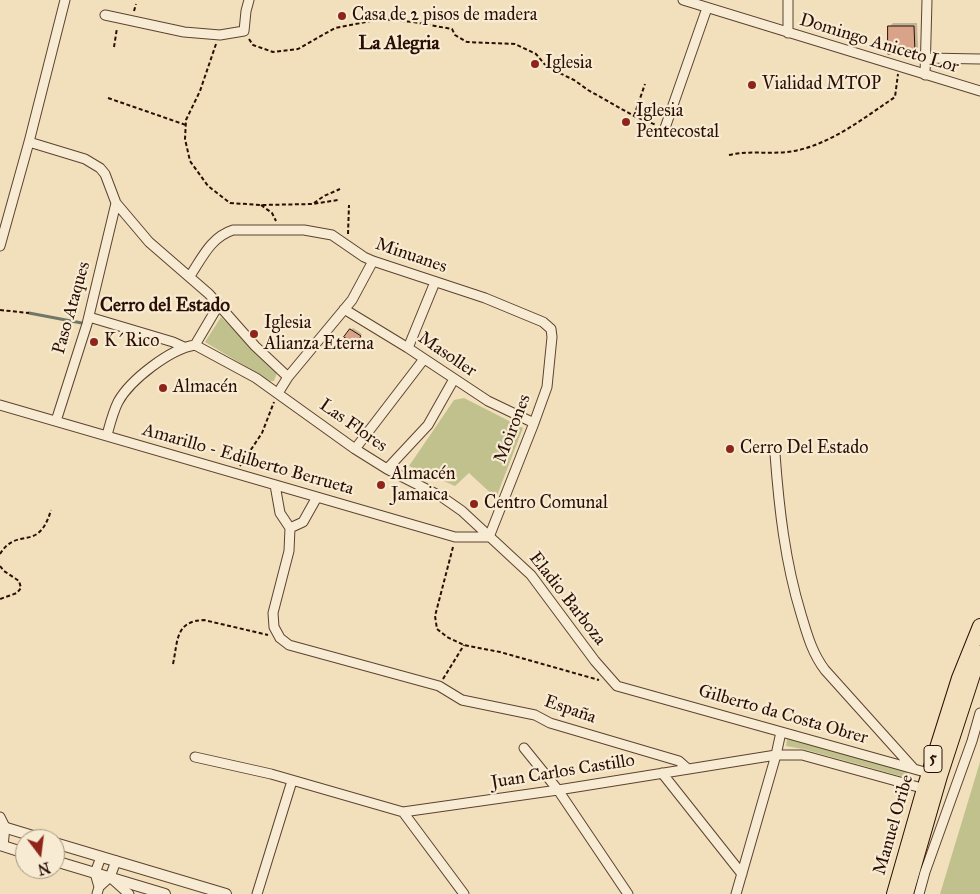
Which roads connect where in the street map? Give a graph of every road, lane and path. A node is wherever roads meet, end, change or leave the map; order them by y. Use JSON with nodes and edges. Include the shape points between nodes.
{"nodes":[{"id":1,"x":65,"y":0,"type":"edge"},
{"id":2,"x":250,"y":0,"type":"edge"},
{"id":3,"x":683,"y":0,"type":"edge"},
{"id":4,"x":788,"y":0,"type":"edge"},
{"id":5,"x":927,"y":0,"type":"edge"},
{"id":6,"x":707,"y":8,"type":"junction"},
{"id":7,"x":105,"y":15,"type":"dead end"},
{"id":8,"x":118,"y":18,"type":"junction"},
{"id":9,"x":244,"y":30,"type":"junction"},
{"id":10,"x":788,"y":33,"type":"junction"},
{"id":11,"x":220,"y":35,"type":"junction"},
{"id":12,"x":114,"y":47,"type":"dead end"},
{"id":13,"x":926,"y":58,"type":"junction"},
{"id":14,"x":980,"y":59,"type":"edge"},
{"id":15,"x":899,"y":67,"type":"junction"},
{"id":16,"x":925,"y":75,"type":"junction"},
{"id":17,"x":645,"y":84,"type":"dead end"},
{"id":18,"x":980,"y":91,"type":"edge"},
{"id":19,"x":108,"y":98,"type":"dead end"},
{"id":20,"x":634,"y":116,"type":"junction"},
{"id":21,"x":186,"y":125,"type":"junction"},
{"id":22,"x":665,"y":128,"type":"joint"},
{"id":23,"x":29,"y":142,"type":"junction"},
{"id":24,"x":729,"y":155,"type":"dead end"},
{"id":25,"x":340,"y":189,"type":"dead end"},
{"id":26,"x":338,"y":200,"type":"dead end"},
{"id":27,"x":116,"y":203,"type":"junction"},
{"id":28,"x":312,"y":204,"type":"junction"},
{"id":29,"x":261,"y":205,"type":"junction"},
{"id":30,"x":348,"y":205,"type":"dead end"},
{"id":31,"x":280,"y":229,"type":"junction"},
{"id":32,"x":0,"y":246,"type":"edge"},
{"id":33,"x":352,"y":248,"type":"junction"},
{"id":34,"x":373,"y":261,"type":"junction"},
{"id":35,"x":190,"y":276,"type":"junction"},
{"id":36,"x":435,"y":282,"type":"junction"},
{"id":37,"x":218,"y":306,"type":"junction"},
{"id":38,"x":344,"y":309,"type":"junction"},
{"id":39,"x":0,"y":310,"type":"edge"},
{"id":40,"x":29,"y":313,"type":"dead end"},
{"id":41,"x":89,"y":317,"type":"junction"},
{"id":42,"x":551,"y":329,"type":"joint"},
{"id":43,"x":194,"y":346,"type":"junction"},
{"id":44,"x":184,"y":347,"type":"junction"},
{"id":45,"x":408,"y":348,"type":"junction"},
{"id":46,"x":424,"y":359,"type":"junction"},
{"id":47,"x":288,"y":377,"type":"junction"},
{"id":48,"x":454,"y":380,"type":"junction"},
{"id":49,"x":278,"y":393,"type":"junction"},
{"id":50,"x":0,"y":405,"type":"edge"},
{"id":51,"x":56,"y":421,"type":"junction"},
{"id":52,"x":534,"y":423,"type":"junction"},
{"id":53,"x":107,"y":435,"type":"junction"},
{"id":54,"x":355,"y":449,"type":"junction"},
{"id":55,"x":775,"y":454,"type":"dead end"},
{"id":56,"x":387,"y":470,"type":"junction"},
{"id":57,"x":235,"y":473,"type":"junction"},
{"id":58,"x":275,"y":484,"type":"junction"},
{"id":59,"x":317,"y":497,"type":"junction"},
{"id":60,"x":50,"y":510,"type":"dead end"},
{"id":61,"x":290,"y":528,"type":"junction"},
{"id":62,"x":455,"y":537,"type":"junction"},
{"id":63,"x":489,"y":537,"type":"junction"},
{"id":64,"x":0,"y":554,"type":"edge"},
{"id":65,"x":0,"y":566,"type":"edge"},
{"id":66,"x":0,"y":599,"type":"edge"},
{"id":67,"x":980,"y":626,"type":"edge"},
{"id":68,"x":280,"y":638,"type":"junction"},
{"id":69,"x":464,"y":644,"type":"junction"},
{"id":70,"x":980,"y":653,"type":"edge"},
{"id":71,"x":173,"y":664,"type":"dead end"},
{"id":72,"x":599,"y":680,"type":"dead end"},
{"id":73,"x":439,"y":686,"type":"junction"},
{"id":74,"x":617,"y":686,"type":"joint"},
{"id":75,"x":980,"y":713,"type":"edge"},
{"id":76,"x":781,"y":732,"type":"junction"},
{"id":77,"x":976,"y":742,"type":"edge"},
{"id":78,"x":524,"y":748,"type":"dead end"},
{"id":79,"x":776,"y":755,"type":"junction"},
{"id":80,"x":195,"y":757,"type":"dead end"},
{"id":81,"x":688,"y":769,"type":"junction"},
{"id":82,"x":914,"y":769,"type":"junction"},
{"id":83,"x":662,"y":773,"type":"junction"},
{"id":84,"x":934,"y":774,"type":"junction"},
{"id":85,"x":292,"y":780,"type":"junction"},
{"id":86,"x":558,"y":790,"type":"junction"},
{"id":87,"x":930,"y":791,"type":"junction"},
{"id":88,"x":403,"y":812,"type":"junction"},
{"id":89,"x":0,"y":817,"type":"edge"},
{"id":90,"x":3,"y":827,"type":"edge"},
{"id":91,"x":15,"y":831,"type":"edge"},
{"id":92,"x":2,"y":846,"type":"edge"},
{"id":93,"x":65,"y":846,"type":"edge"},
{"id":94,"x":15,"y":850,"type":"edge"},
{"id":95,"x":101,"y":857,"type":"junction"},
{"id":96,"x":116,"y":862,"type":"junction"},
{"id":97,"x":65,"y":864,"type":"edge"},
{"id":98,"x":95,"y":873,"type":"junction"},
{"id":99,"x":742,"y":874,"type":"junction"},
{"id":100,"x":110,"y":877,"type":"junction"},
{"id":101,"x":98,"y":891,"type":"edge"},
{"id":102,"x":150,"y":892,"type":"edge"},
{"id":103,"x":129,"y":894,"type":"edge"},
{"id":104,"x":165,"y":894,"type":"edge"},
{"id":105,"x":226,"y":894,"type":"edge"},
{"id":106,"x":257,"y":894,"type":"edge"},
{"id":107,"x":464,"y":894,"type":"edge"},
{"id":108,"x":628,"y":894,"type":"edge"},
{"id":109,"x":736,"y":894,"type":"edge"},
{"id":110,"x":894,"y":894,"type":"edge"},
{"id":111,"x":906,"y":894,"type":"edge"},
{"id":112,"x":919,"y":894,"type":"edge"}],
"edges":[{"from":1,"to":23,"type":"street"},
{"from":2,"to":9,"type":"street"},
{"from":3,"to":6,"type":"street","name":"Domingo Aniceto Lor"},
{"from":4,"to":10,"type":"street"},
{"from":5,"to":13,"type":"street"},
{"from":6,"to":10,"type":"street","name":"Domingo Aniceto Lor"},
{"from":6,"to":22,"type":"street"},
{"from":7,"to":8,"type":"street"},
{"from":8,"to":11,"type":"street","via":[[184,32]]},
{"from":8,"to":12,"type":"path"},
{"from":9,"to":11,"type":"street"},
{"from":9,"to":20,"type":"path","via":[[253,45],[273,52],[298,48],[336,28],[380,19],[452,29],[455,35],[467,42],[514,44],[536,54],[547,67]]},
{"from":10,"to":15,"type":"street","name":"Domingo Aniceto Lor"},
{"from":11,"to":21,"type":"path"},
{"from":13,"to":14,"type":"street"},
{"from":13,"to":16,"type":"street"},
{"from":15,"to":16,"type":"street","name":"Domingo Aniceto Lor"},
{"from":15,"to":24,"type":"path","via":[[895,97],[821,143],[793,151]]},
{"from":16,"to":18,"type":"street","name":"Domingo Aniceto Lor"},
{"from":17,"to":20,"type":"path"},
{"from":19,"to":21,"type":"path"},
{"from":20,"to":22,"type":"path"},
{"from":21,"to":29,"type":"path","via":[[184,139],[190,161],[208,186],[230,204]]},
{"from":23,"to":27,"type":"street","via":[[94,163],[105,174]]},
{"from":23,"to":32,"type":"street"},
{"from":25,"to":28,"type":"path"},
{"from":26,"to":28,"type":"path"},
{"from":27,"to":35,"type":"street","via":[[149,242]]},
{"from":27,"to":41,"type":"street","name":"Paso Ataques"},
{"from":28,"to":29,"type":"path"},
{"from":29,"to":31,"type":"path","via":[[272,213]]},
{"from":30,"to":33,"type":"path","via":[[348,236]]},
{"from":31,"to":33,"type":"street","name":"Minuanes","via":[[332,235]]},
{"from":31,"to":35,"type":"street","name":"Minuanes","via":[[224,233],[212,243]]},
{"from":33,"to":34,"type":"street","name":"Minuanes"},
{"from":34,"to":36,"type":"street","name":"Minuanes"},
{"from":34,"to":38,"type":"street"},
{"from":35,"to":37,"type":"street"},
{"from":36,"to":42,"type":"street","name":"Minuanes","via":[[528,315]]},
{"from":36,"to":45,"type":"street"},
{"from":37,"to":43,"type":"street"},
{"from":37,"to":47,"type":"street"},
{"from":38,"to":45,"type":"street","name":"Masoller"},
{"from":38,"to":47,"type":"street"},
{"from":39,"to":40,"type":"path"},
{"from":41,"to":44,"type":"street"},
{"from":41,"to":51,"type":"street","name":"Paso Ataques"},
{"from":42,"to":52,"type":"street","name":"Moirones","via":[[546,387]]},
{"from":43,"to":44,"type":"street"},
{"from":43,"to":49,"type":"street","name":"Las Flores"},
{"from":44,"to":53,"type":"street","via":[[136,379],[117,403]]},
{"from":45,"to":46,"type":"street","name":"Masoller"},
{"from":46,"to":48,"type":"street","name":"Masoller"},
{"from":46,"to":54,"type":"street"},
{"from":47,"to":49,"type":"street"},
{"from":48,"to":52,"type":"street","name":"Masoller"},
{"from":48,"to":56,"type":"street","via":[[428,425]]},
{"from":49,"to":54,"type":"street","name":"Las Flores"},
{"from":49,"to":57,"type":"path","via":[[262,433]]},
{"from":50,"to":51,"type":"street","name":"Amarillo - Edilberto Berrueta"},
{"from":51,"to":53,"type":"street","name":"Amarillo - Edilberto Berrueta"},
{"from":52,"to":63,"type":"street","name":"Moirones"},
{"from":53,"to":57,"type":"street","name":"Amarillo - Edilberto Berrueta"},
{"from":54,"to":56,"type":"street","name":"Las Flores"},
{"from":55,"to":82,"type":"street","via":[[780,517],[795,595],[810,646],[825,670]]},
{"from":56,"to":63,"type":"street","name":"Las Flores","via":[[442,497]]},
{"from":57,"to":58,"type":"street","name":"Amarillo - Edilberto Berrueta"},
{"from":58,"to":59,"type":"street","name":"Amarillo - Edilberto Berrueta"},
{"from":58,"to":61,"type":"street","via":[[280,513]]},
{"from":59,"to":61,"type":"street","via":[[303,522]]},
{"from":59,"to":62,"type":"street","name":"Amarillo - Edilberto Berrueta"},
{"from":60,"to":64,"type":"path","via":[[42,531],[33,537],[13,540],[4,546]]},
{"from":61,"to":68,"type":"street","via":[[289,551],[273,613],[274,627]]},
{"from":62,"to":63,"type":"street","name":"Amarillo - Edilberto Berrueta"},
{"from":62,"to":69,"type":"path","via":[[435,616],[437,629]]},
{"from":63,"to":74,"type":"street","name":"Eladio Barboza","via":[[531,575]]},
{"from":65,"to":66,"type":"path","via":[[19,581],[21,588],[17,594]]},
{"from":67,"to":84,"type":"highway","name":"Manuel Oribe","number":"5","via":[[959,678]]},
{"from":68,"to":71,"type":"path","via":[[195,620],[180,630]]},
{"from":68,"to":73,"type":"street","name":"España","via":[[289,645]]},
{"from":69,"to":72,"type":"path"},
{"from":69,"to":73,"type":"path"},
{"from":70,"to":84,"type":"highway","name":"Manuel Oribe","number":"5"},
{"from":73,"to":81,"type":"street","name":"España","via":[[462,700],[535,714],[550,723],[679,761]]},
{"from":74,"to":76,"type":"street","name":"Gilberto da Costa Obrer"},
{"from":75,"to":77,"type":"street"},
{"from":76,"to":79,"type":"street"},
{"from":76,"to":82,"type":"street","name":"Gilberto da Costa Obrer"},
{"from":77,"to":112,"type":"street"},
{"from":78,"to":86,"type":"street"},
{"from":79,"to":81,"type":"street","name":"Juan Carlos Castillo"},
{"from":79,"to":87,"type":"street","name":"Juan Carlos Castillo","via":[[802,755]]},
{"from":79,"to":99,"type":"street"},
{"from":80,"to":85,"type":"street","name":"Juan Carlos Castillo"},
{"from":81,"to":83,"type":"street","name":"Juan Carlos Castillo"},
{"from":82,"to":84,"type":"street","name":"Gilberto da Costa Obrer"},
{"from":83,"to":86,"type":"street","name":"Juan Carlos Castillo"},
{"from":83,"to":99,"type":"street"},
{"from":84,"to":87,"type":"highway","name":"Manuel Oribe","number":"5"},
{"from":85,"to":88,"type":"street","name":"Juan Carlos Castillo"},
{"from":85,"to":106,"type":"street"},
{"from":86,"to":88,"type":"street","name":"Juan Carlos Castillo"},
{"from":86,"to":108,"type":"street"},
{"from":87,"to":110,"type":"highway","name":"Manuel Oribe","number":"5"},
{"from":87,"to":111,"type":"highway","name":"Manuel Oribe","number":"5"},
{"from":88,"to":107,"type":"street"},
{"from":89,"to":90,"type":"street"},
{"from":90,"to":91,"type":"street"},
{"from":90,"to":92,"type":"street"},
{"from":92,"to":94,"type":"street"},
{"from":93,"to":95,"type":"street"},
{"from":95,"to":96,"type":"street"},
{"from":95,"to":98,"type":"street"},
{"from":96,"to":100,"type":"street"},
{"from":96,"to":105,"type":"street"},
{"from":97,"to":98,"type":"street"},
{"from":98,"to":100,"type":"street"},
{"from":98,"to":101,"type":"street"},
{"from":99,"to":109,"type":"street"},
{"from":100,"to":101,"type":"street"},
{"from":100,"to":102,"type":"street"},
{"from":100,"to":103,"type":"street"},
{"from":102,"to":104,"type":"street"}]}
